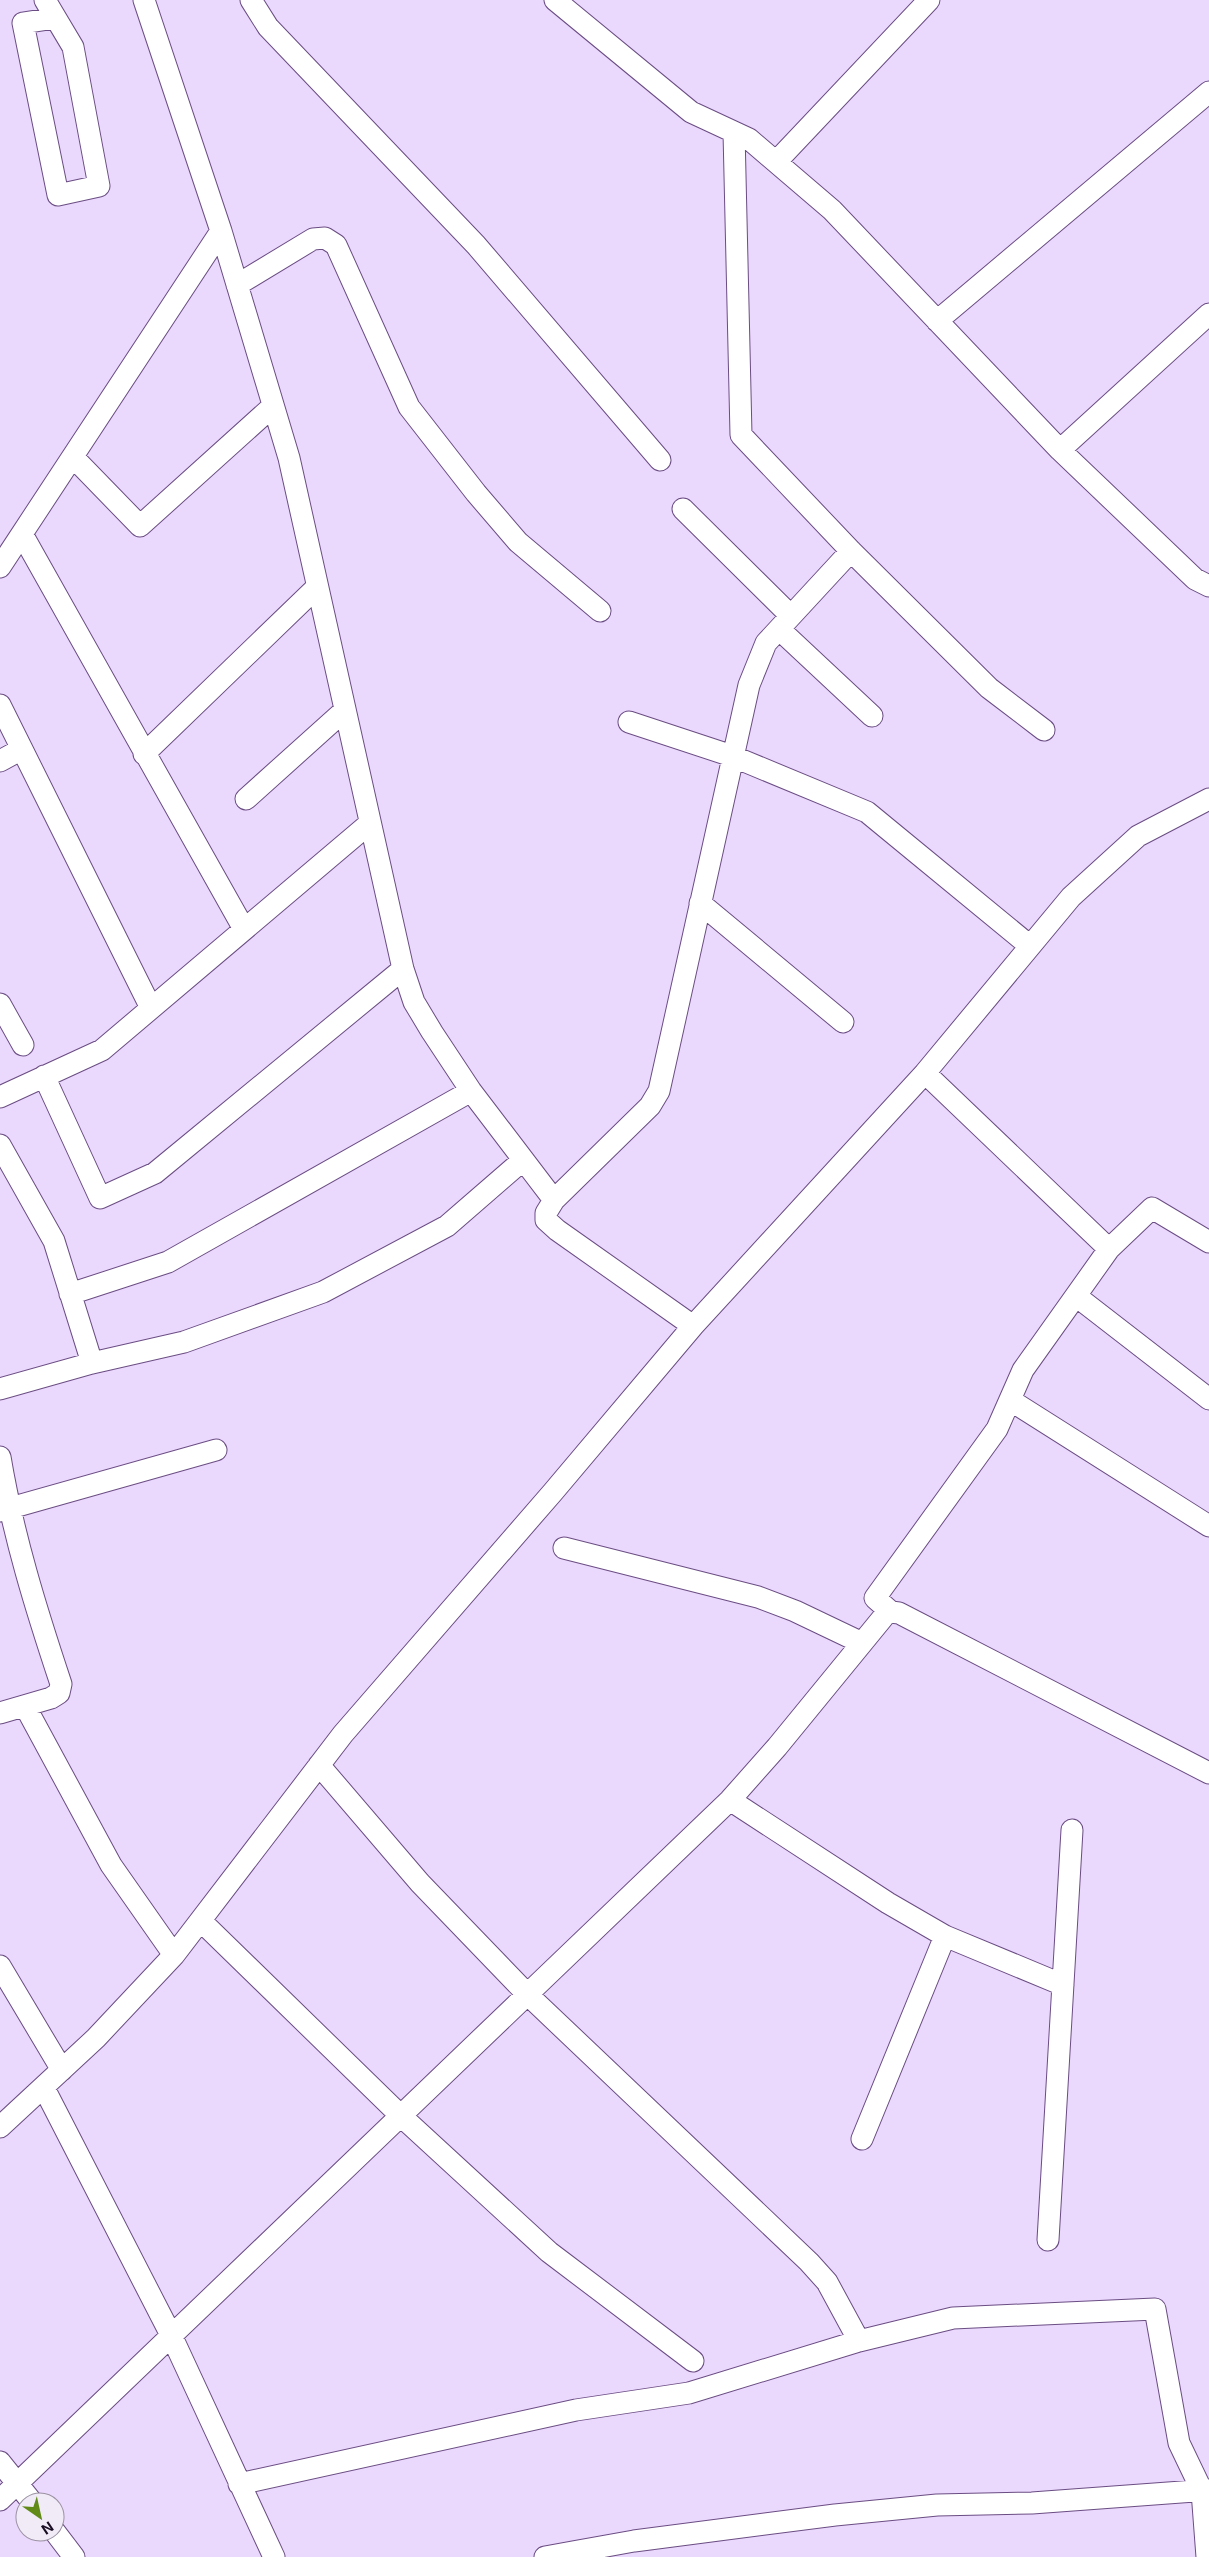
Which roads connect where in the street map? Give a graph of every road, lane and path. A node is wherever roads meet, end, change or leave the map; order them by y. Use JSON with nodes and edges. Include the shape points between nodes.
{"nodes":[{"id":1,"x":144,"y":0,"type":"edge"},
{"id":2,"x":251,"y":0,"type":"edge"},
{"id":3,"x":555,"y":0,"type":"edge"},
{"id":4,"x":929,"y":0,"type":"edge"},
{"id":5,"x":50,"y":9,"type":"edge"},
{"id":6,"x":1209,"y":92,"type":"edge"},
{"id":7,"x":734,"y":132,"type":"junction"},
{"id":8,"x":776,"y":162,"type":"junction"},
{"id":9,"x":221,"y":231,"type":"junction"},
{"id":10,"x":237,"y":285,"type":"junction"},
{"id":11,"x":1209,"y":314,"type":"edge"},
{"id":12,"x":937,"y":321,"type":"junction"},
{"id":13,"x":273,"y":406,"type":"junction"},
{"id":14,"x":1060,"y":450,"type":"junction"},
{"id":15,"x":73,"y":456,"type":"junction"},
{"id":16,"x":660,"y":460,"type":"dead end"},
{"id":17,"x":684,"y":509,"type":"dead end"},
{"id":18,"x":22,"y":534,"type":"junction"},
{"id":19,"x":850,"y":551,"type":"junction"},
{"id":20,"x":0,"y":568,"type":"edge"},
{"id":21,"x":1204,"y":577,"type":"edge"},
{"id":22,"x":318,"y":587,"type":"junction"},
{"id":23,"x":600,"y":611,"type":"dead end"},
{"id":24,"x":785,"y":623,"type":"junction"},
{"id":25,"x":0,"y":705,"type":"edge"},
{"id":26,"x":345,"y":710,"type":"junction"},
{"id":27,"x":872,"y":716,"type":"dead end"},
{"id":28,"x":630,"y":722,"type":"dead end"},
{"id":29,"x":1044,"y":730,"type":"dead end"},
{"id":30,"x":22,"y":749,"type":"junction"},
{"id":31,"x":144,"y":754,"type":"junction"},
{"id":32,"x":732,"y":756,"type":"junction"},
{"id":33,"x":0,"y":761,"type":"edge"},
{"id":34,"x":1209,"y":799,"type":"edge"},
{"id":35,"x":246,"y":800,"type":"dead end"},
{"id":36,"x":370,"y":823,"type":"junction"},
{"id":37,"x":700,"y":903,"type":"junction"},
{"id":38,"x":244,"y":930,"type":"junction"},
{"id":39,"x":1030,"y":946,"type":"junction"},
{"id":40,"x":403,"y":969,"type":"junction"},
{"id":41,"x":0,"y":1004,"type":"edge"},
{"id":42,"x":151,"y":1008,"type":"junction"},
{"id":43,"x":843,"y":1022,"type":"dead end"},
{"id":44,"x":23,"y":1045,"type":"dead end"},
{"id":45,"x":925,"y":1073,"type":"junction"},
{"id":46,"x":44,"y":1076,"type":"junction"},
{"id":47,"x":471,"y":1090,"type":"junction"},
{"id":48,"x":0,"y":1097,"type":"edge"},
{"id":49,"x":0,"y":1145,"type":"edge"},
{"id":50,"x":523,"y":1160,"type":"junction"},
{"id":51,"x":554,"y":1200,"type":"junction"},
{"id":52,"x":1209,"y":1242,"type":"edge"},
{"id":53,"x":1109,"y":1249,"type":"junction"},
{"id":54,"x":70,"y":1294,"type":"junction"},
{"id":55,"x":1076,"y":1296,"type":"junction"},
{"id":56,"x":693,"y":1326,"type":"junction"},
{"id":57,"x":92,"y":1363,"type":"junction"},
{"id":58,"x":0,"y":1389,"type":"edge"},
{"id":59,"x":1209,"y":1399,"type":"edge"},
{"id":60,"x":1010,"y":1400,"type":"junction"},
{"id":61,"x":216,"y":1450,"type":"dead end"},
{"id":62,"x":0,"y":1457,"type":"edge"},
{"id":63,"x":4,"y":1510,"type":"edge"},
{"id":64,"x":1209,"y":1526,"type":"edge"},
{"id":65,"x":564,"y":1548,"type":"dead end"},
{"id":66,"x":891,"y":1612,"type":"junction"},
{"id":67,"x":862,"y":1643,"type":"junction"},
{"id":68,"x":25,"y":1706,"type":"junction"},
{"id":69,"x":0,"y":1713,"type":"edge"},
{"id":70,"x":319,"y":1765,"type":"junction"},
{"id":71,"x":1209,"y":1773,"type":"edge"},
{"id":72,"x":730,"y":1800,"type":"junction"},
{"id":73,"x":1072,"y":1830,"type":"dead end"},
{"id":74,"x":201,"y":1921,"type":"junction"},
{"id":75,"x":945,"y":1936,"type":"junction"},
{"id":76,"x":174,"y":1955,"type":"junction"},
{"id":77,"x":0,"y":1966,"type":"edge"},
{"id":78,"x":1063,"y":1985,"type":"junction"},
{"id":79,"x":527,"y":1994,"type":"junction"},
{"id":80,"x":62,"y":2070,"type":"junction"},
{"id":81,"x":44,"y":2088,"type":"junction"},
{"id":82,"x":401,"y":2116,"type":"junction"},
{"id":83,"x":0,"y":2128,"type":"edge"},
{"id":84,"x":862,"y":2139,"type":"dead end"},
{"id":85,"x":1048,"y":2240,"type":"dead end"},
{"id":86,"x":172,"y":2337,"type":"junction"},
{"id":87,"x":859,"y":2341,"type":"junction"},
{"id":88,"x":693,"y":2361,"type":"dead end"},
{"id":89,"x":0,"y":2462,"type":"edge"},
{"id":90,"x":17,"y":2484,"type":"junction"},
{"id":91,"x":239,"y":2484,"type":"junction"},
{"id":92,"x":1205,"y":2490,"type":"edge"},
{"id":93,"x":24,"y":2492,"type":"edge"},
{"id":94,"x":0,"y":2500,"type":"edge"},
{"id":95,"x":62,"y":2542,"type":"edge"},
{"id":96,"x":74,"y":2557,"type":"edge"},
{"id":97,"x":274,"y":2557,"type":"edge"},
{"id":98,"x":545,"y":2557,"type":"edge"},
{"id":99,"x":1207,"y":2557,"type":"edge"}],
"edges":[{"from":1,"to":9,"type":"street"},
{"from":2,"to":16,"type":"street","via":[[268,27],[476,245]]},
{"from":3,"to":7,"type":"street","via":[[691,112]]},
{"from":4,"to":8,"type":"street"},
{"from":5,"to":5,"type":"street","via":[[23,23],[58,195],[99,186],[73,46]]},
{"from":6,"to":12,"type":"street"},
{"from":7,"to":8,"type":"street","via":[[750,139]]},
{"from":7,"to":19,"type":"street","via":[[741,434]]},
{"from":8,"to":12,"type":"street","via":[[832,210]]},
{"from":9,"to":10,"type":"street"},
{"from":9,"to":15,"type":"street"},
{"from":10,"to":13,"type":"street"},
{"from":10,"to":23,"type":"street","via":[[313,239],[325,238],[336,245],[408,407],[518,542]]},
{"from":11,"to":14,"type":"street"},
{"from":12,"to":14,"type":"street"},
{"from":13,"to":15,"type":"street","via":[[140,526]]},
{"from":13,"to":22,"type":"street"},
{"from":14,"to":21,"type":"street"},
{"from":15,"to":18,"type":"street"},
{"from":17,"to":24,"type":"street"},
{"from":18,"to":20,"type":"street"},
{"from":18,"to":31,"type":"street"},
{"from":19,"to":24,"type":"street"},
{"from":19,"to":29,"type":"street","via":[[989,688]]},
{"from":22,"to":26,"type":"street"},
{"from":22,"to":31,"type":"street"},
{"from":24,"to":27,"type":"street"},
{"from":24,"to":32,"type":"street","via":[[766,643],[749,685]]},
{"from":25,"to":30,"type":"street"},
{"from":26,"to":35,"type":"street"},
{"from":26,"to":36,"type":"street"},
{"from":28,"to":32,"type":"street"},
{"from":30,"to":33,"type":"street"},
{"from":30,"to":42,"type":"street"},
{"from":31,"to":38,"type":"street"},
{"from":32,"to":37,"type":"street"},
{"from":32,"to":39,"type":"street","via":[[867,812]]},
{"from":34,"to":39,"type":"street","via":[[1138,836],[1070,897]]},
{"from":36,"to":38,"type":"street"},
{"from":36,"to":40,"type":"street"},
{"from":37,"to":43,"type":"street"},
{"from":37,"to":51,"type":"street","via":[[659,1091],[650,1106]]},
{"from":38,"to":42,"type":"street"},
{"from":39,"to":45,"type":"street"},
{"from":40,"to":46,"type":"street","via":[[155,1173],[100,1198]]},
{"from":40,"to":47,"type":"street","via":[[414,1002]]},
{"from":41,"to":44,"type":"street"},
{"from":42,"to":46,"type":"street","via":[[102,1050]]},
{"from":45,"to":53,"type":"street"},
{"from":45,"to":56,"type":"street"},
{"from":46,"to":48,"type":"street"},
{"from":47,"to":50,"type":"street"},
{"from":47,"to":54,"type":"street","via":[[168,1262]]},
{"from":49,"to":54,"type":"street","via":[[54,1241]]},
{"from":50,"to":51,"type":"street"},
{"from":50,"to":57,"type":"street","via":[[448,1226],[322,1292],[184,1342]]},
{"from":51,"to":56,"type":"street","via":[[546,1213],[546,1220],[551,1225]]},
{"from":52,"to":53,"type":"street","via":[[1152,1208]]},
{"from":53,"to":55,"type":"street"},
{"from":54,"to":57,"type":"street"},
{"from":55,"to":59,"type":"street"},
{"from":55,"to":60,"type":"street","via":[[1023,1370]]},
{"from":56,"to":70,"type":"street"},
{"from":57,"to":58,"type":"street"},
{"from":60,"to":64,"type":"street"},
{"from":60,"to":66,"type":"street","via":[[997,1429],[875,1598]]},
{"from":61,"to":63,"type":"street"},
{"from":62,"to":63,"type":"street"},
{"from":63,"to":68,"type":"street","via":[[61,1684],[59,1693]]},
{"from":65,"to":67,"type":"street","via":[[758,1597]]},
{"from":66,"to":67,"type":"street"},
{"from":66,"to":71,"type":"street","via":[[899,1613]]},
{"from":67,"to":72,"type":"street"},
{"from":68,"to":69,"type":"street"},
{"from":68,"to":76,"type":"street","via":[[110,1865]]},
{"from":70,"to":74,"type":"street"},
{"from":70,"to":79,"type":"street","via":[[420,1884]]},
{"from":72,"to":75,"type":"street","via":[[888,1903]]},
{"from":72,"to":79,"type":"street"},
{"from":73,"to":78,"type":"street"},
{"from":74,"to":76,"type":"street"},
{"from":74,"to":82,"type":"street"},
{"from":75,"to":78,"type":"street"},
{"from":75,"to":84,"type":"street"},
{"from":76,"to":80,"type":"street"},
{"from":77,"to":80,"type":"street"},
{"from":78,"to":85,"type":"street"},
{"from":79,"to":82,"type":"street"},
{"from":79,"to":87,"type":"street","via":[[809,2262],[827,2282]]},
{"from":80,"to":81,"type":"street"},
{"from":81,"to":83,"type":"street"},
{"from":81,"to":86,"type":"street"},
{"from":82,"to":86,"type":"street"},
{"from":82,"to":88,"type":"street","via":[[548,2252]]},
{"from":86,"to":90,"type":"street"},
{"from":86,"to":91,"type":"street"},
{"from":87,"to":91,"type":"street","via":[[689,2393],[576,2410]]},
{"from":87,"to":92,"type":"street","via":[[953,2318],[1155,2309],[1179,2443]]},
{"from":89,"to":90,"type":"street"},
{"from":90,"to":93,"type":"street"},
{"from":90,"to":94,"type":"street"},
{"from":91,"to":97,"type":"street"},
{"from":92,"to":98,"type":"street","via":[[1032,2503],[937,2505],[853,2513],[634,2541]]},
{"from":92,"to":99,"type":"street"},
{"from":95,"to":96,"type":"street"}]}
